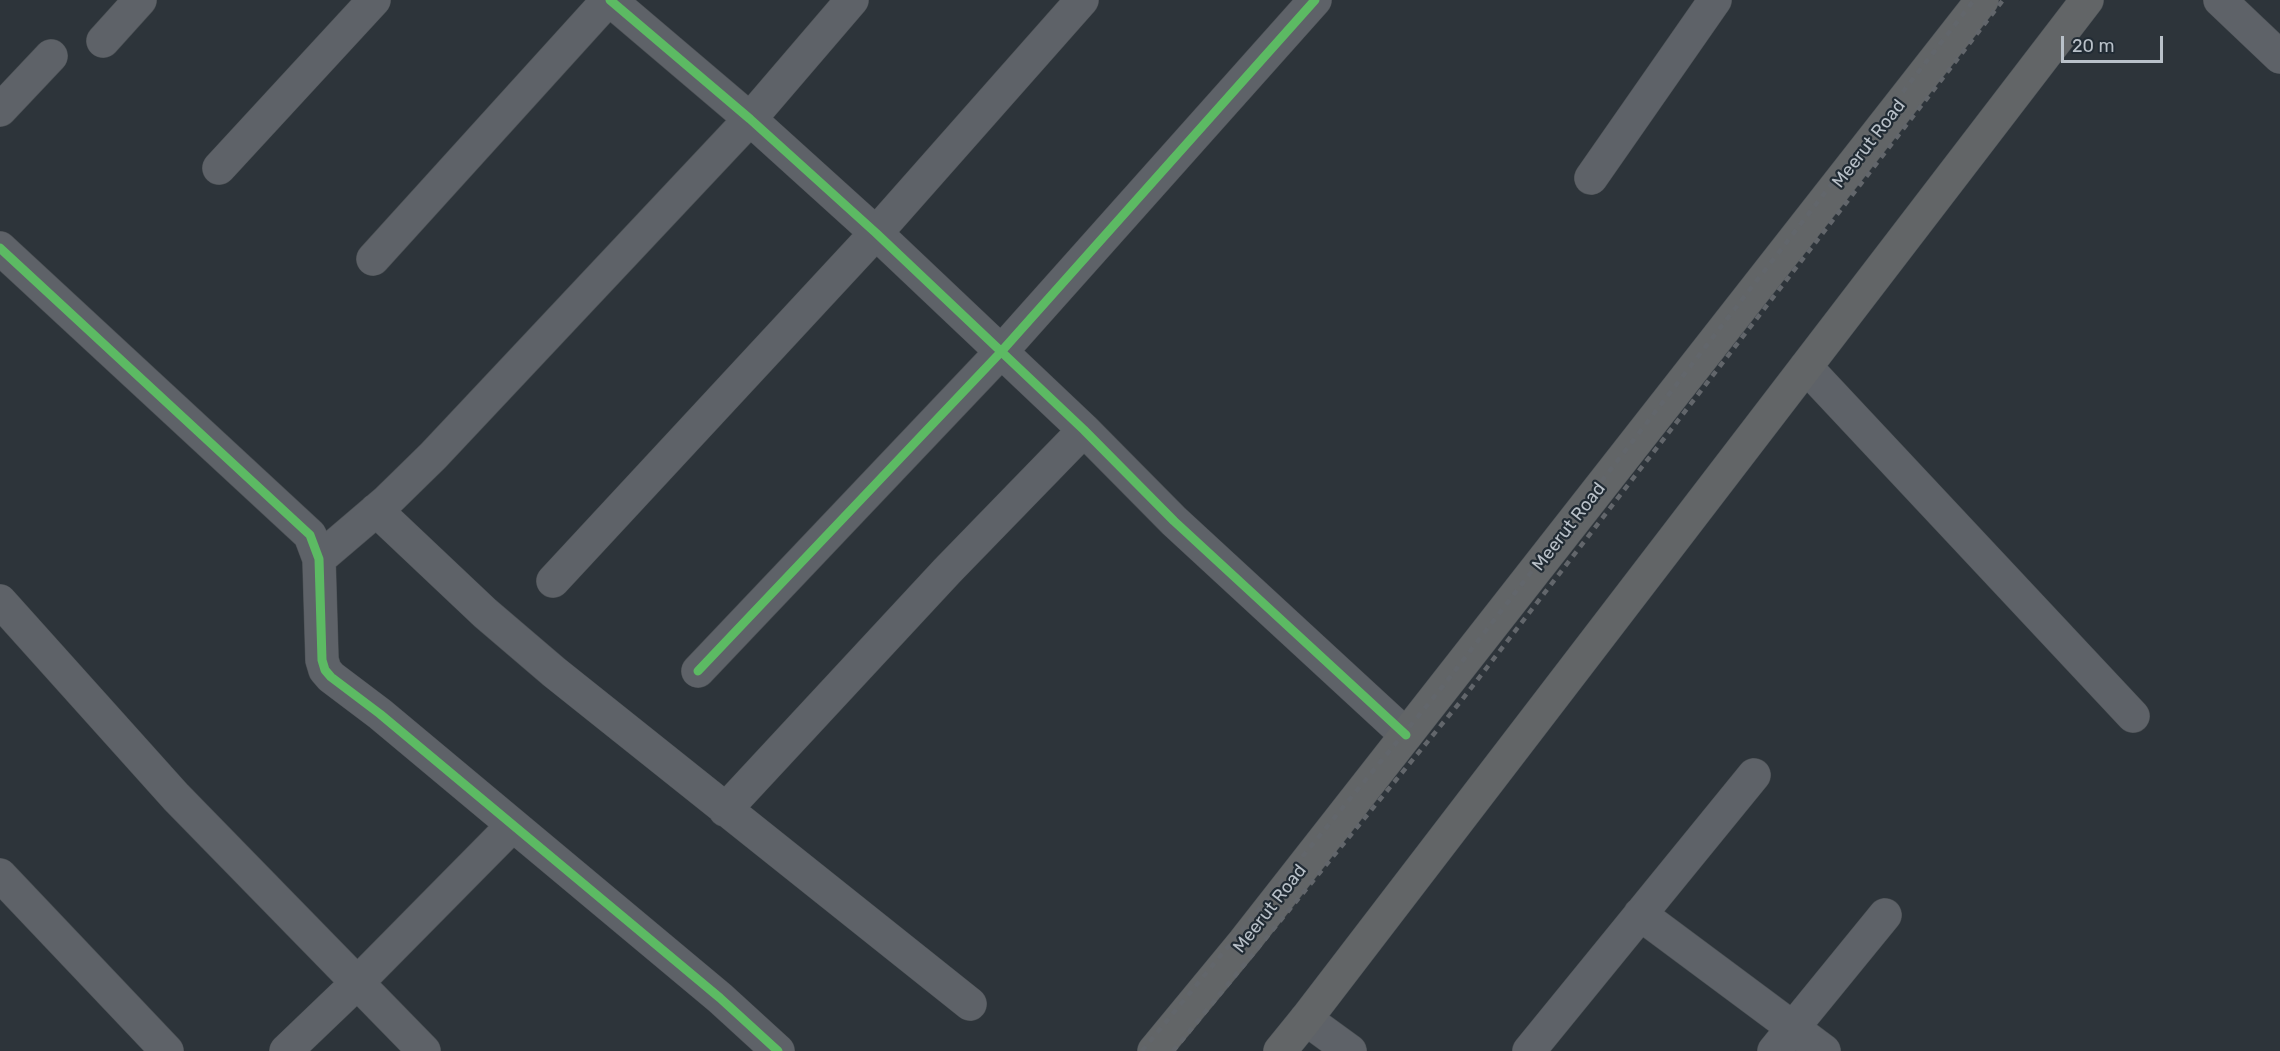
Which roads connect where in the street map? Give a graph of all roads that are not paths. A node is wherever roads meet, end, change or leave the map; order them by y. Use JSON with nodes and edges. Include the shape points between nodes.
{"nodes":[{"id":1,"x":140,"y":0,"type":"edge"},
{"id":2,"x":374,"y":0,"type":"edge"},
{"id":3,"x":609,"y":0,"type":"edge"},
{"id":4,"x":852,"y":0,"type":"edge"},
{"id":5,"x":1082,"y":0,"type":"edge"},
{"id":6,"x":1315,"y":0,"type":"edge"},
{"id":7,"x":1715,"y":0,"type":"edge"},
{"id":8,"x":1982,"y":0,"type":"edge"},
{"id":9,"x":2087,"y":0,"type":"edge"},
{"id":10,"x":2220,"y":0,"type":"edge"},
{"id":11,"x":103,"y":41,"type":"dead end"},
{"id":12,"x":51,"y":56,"type":"dead end"},
{"id":13,"x":2280,"y":57,"type":"edge"},
{"id":14,"x":0,"y":110,"type":"edge"},
{"id":15,"x":750,"y":119,"type":"junction"},
{"id":16,"x":219,"y":168,"type":"dead end"},
{"id":17,"x":1592,"y":178,"type":"dead end"},
{"id":18,"x":876,"y":233,"type":"junction"},
{"id":19,"x":0,"y":249,"type":"edge"},
{"id":20,"x":374,"y":259,"type":"dead end"},
{"id":21,"x":1000,"y":353,"type":"junction"},
{"id":22,"x":1806,"y":367,"type":"junction"},
{"id":23,"x":1084,"y":430,"type":"junction"},
{"id":24,"x":376,"y":510,"type":"junction"},
{"id":25,"x":319,"y":559,"type":"junction"},
{"id":26,"x":553,"y":581,"type":"dead end"},
{"id":27,"x":0,"y":601,"type":"edge"},
{"id":28,"x":698,"y":671,"type":"dead end"},
{"id":29,"x":2133,"y":716,"type":"dead end"},
{"id":30,"x":1406,"y":735,"type":"junction"},
{"id":31,"x":1754,"y":775,"type":"dead end"},
{"id":32,"x":725,"y":810,"type":"junction"},
{"id":33,"x":513,"y":825,"type":"junction"},
{"id":34,"x":0,"y":875,"type":"edge"},
{"id":35,"x":1640,"y":914,"type":"junction"},
{"id":36,"x":1885,"y":915,"type":"dead end"},
{"id":37,"x":357,"y":983,"type":"junction"},
{"id":38,"x":970,"y":1005,"type":"dead end"},
{"id":39,"x":1306,"y":1019,"type":"junction"},
{"id":40,"x":1783,"y":1039,"type":"edge"},
{"id":41,"x":167,"y":1051,"type":"edge"},
{"id":42,"x":286,"y":1051,"type":"edge"},
{"id":43,"x":424,"y":1051,"type":"edge"},
{"id":44,"x":778,"y":1051,"type":"edge"},
{"id":45,"x":1154,"y":1051,"type":"edge"},
{"id":46,"x":1280,"y":1051,"type":"edge"},
{"id":47,"x":1350,"y":1051,"type":"edge"},
{"id":48,"x":1529,"y":1051,"type":"edge"},
{"id":49,"x":1824,"y":1051,"type":"edge"}],
"edges":[{"from":1,"to":11,"type":"street"},
{"from":2,"to":16,"type":"street"},
{"from":3,"to":15,"type":"street"},
{"from":3,"to":20,"type":"street"},
{"from":4,"to":15,"type":"street"},
{"from":5,"to":18,"type":"street"},
{"from":6,"to":21,"type":"street"},
{"from":7,"to":17,"type":"street"},
{"from":8,"to":30,"type":"highway","name":"Meerut Road"},
{"from":9,"to":22,"type":"highway"},
{"from":10,"to":13,"type":"street"},
{"from":12,"to":14,"type":"street"},
{"from":15,"to":18,"type":"street"},
{"from":15,"to":24,"type":"street","via":[[449,439]]},
{"from":18,"to":21,"type":"street"},
{"from":18,"to":26,"type":"street"},
{"from":19,"to":25,"type":"street","via":[[310,535]]},
{"from":21,"to":23,"type":"street"},
{"from":21,"to":28,"type":"street"},
{"from":22,"to":29,"type":"street"},
{"from":22,"to":39,"type":"highway"},
{"from":23,"to":30,"type":"street","via":[[1174,521]]},
{"from":23,"to":32,"type":"street"},
{"from":24,"to":25,"type":"street"},
{"from":24,"to":32,"type":"street","via":[[493,621]]},
{"from":25,"to":33,"type":"street","via":[[325,670]]},
{"from":27,"to":37,"type":"street","via":[[176,797]]},
{"from":30,"to":45,"type":"highway","name":"Meerut Road"},
{"from":31,"to":35,"type":"street"},
{"from":32,"to":38,"type":"street"},
{"from":33,"to":37,"type":"street"},
{"from":33,"to":44,"type":"street"},
{"from":34,"to":41,"type":"street"},
{"from":35,"to":40,"type":"street"},
{"from":35,"to":48,"type":"street"},
{"from":36,"to":40,"type":"street"},
{"from":37,"to":42,"type":"street"},
{"from":37,"to":43,"type":"street"},
{"from":39,"to":46,"type":"highway"},
{"from":39,"to":47,"type":"street"},
{"from":40,"to":49,"type":"street"}]}
